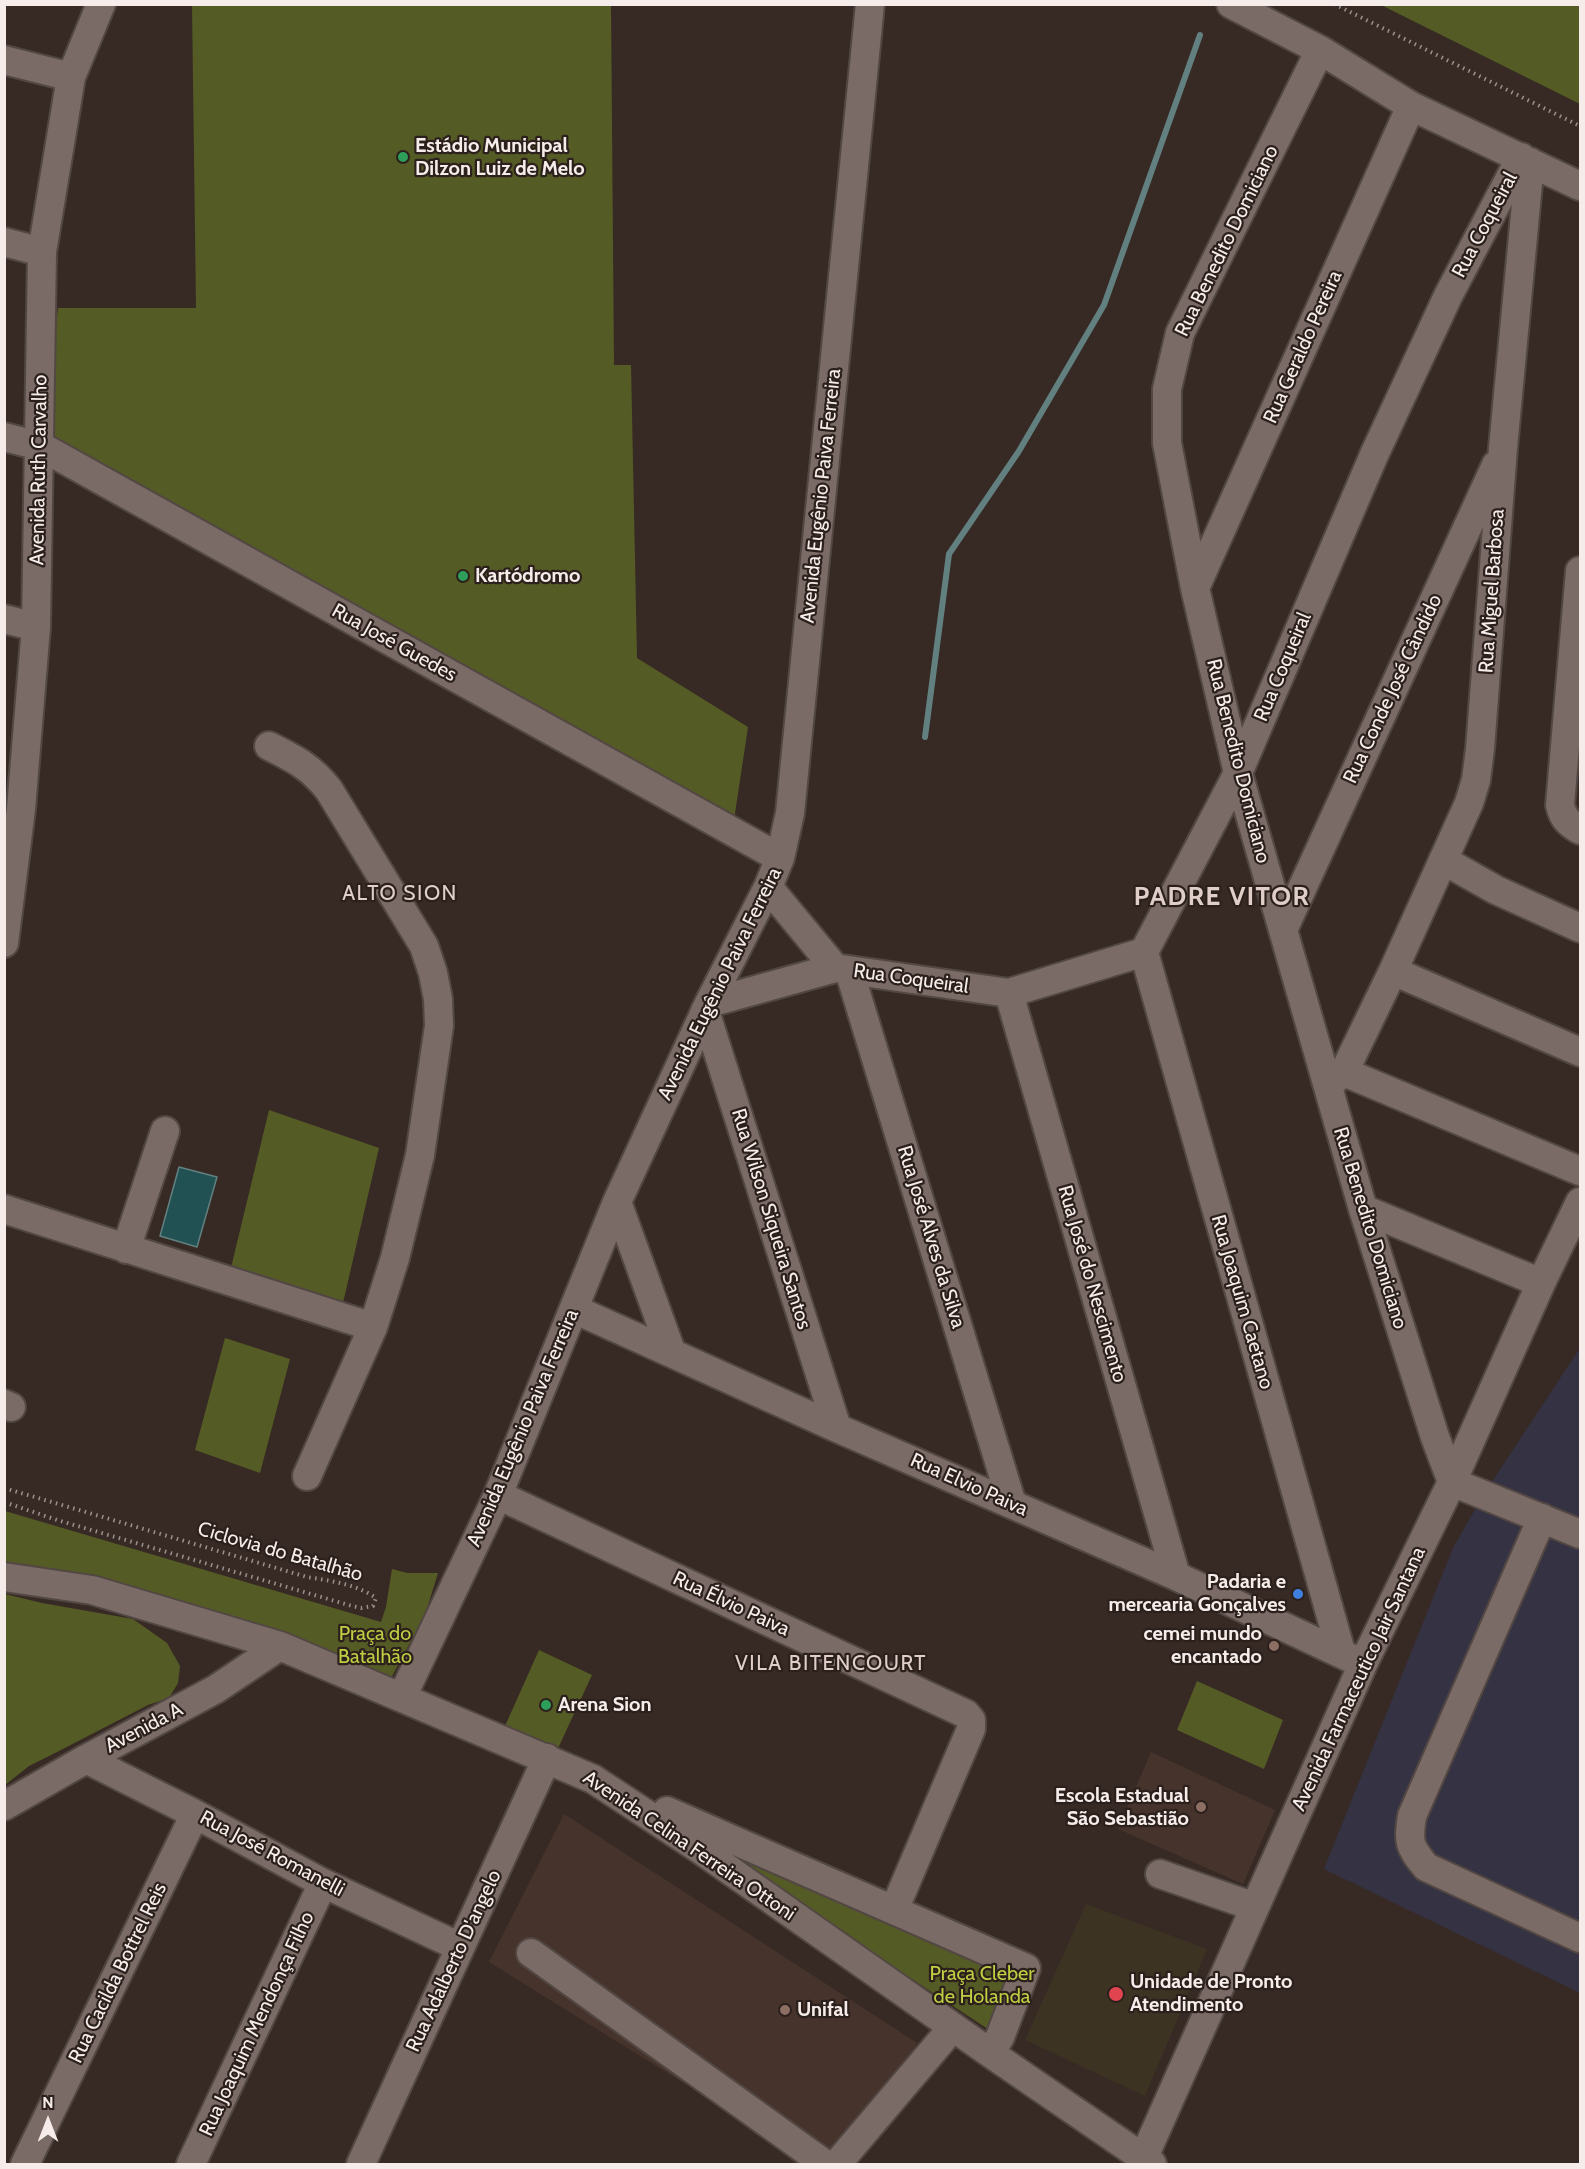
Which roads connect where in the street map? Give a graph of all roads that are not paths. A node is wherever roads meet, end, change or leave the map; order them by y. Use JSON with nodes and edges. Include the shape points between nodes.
{"nodes":[{"id":1,"x":101,"y":4,"type":"edge"},
{"id":2,"x":870,"y":4,"type":"edge"},
{"id":3,"x":1231,"y":4,"type":"edge"},
{"id":4,"x":1320,"y":50,"type":"junction"},
{"id":5,"x":4,"y":60,"type":"edge"},
{"id":6,"x":71,"y":76,"type":"junction"},
{"id":7,"x":1411,"y":106,"type":"junction"},
{"id":8,"x":1526,"y":160,"type":"junction"},
{"id":9,"x":1581,"y":186,"type":"edge"},
{"id":10,"x":4,"y":242,"type":"edge"},
{"id":11,"x":42,"y":252,"type":"junction"},
{"id":12,"x":4,"y":437,"type":"edge"},
{"id":13,"x":40,"y":446,"type":"junction"},
{"id":14,"x":1503,"y":448,"type":"junction"},
{"id":15,"x":1581,"y":571,"type":"edge"},
{"id":16,"x":1195,"y":588,"type":"junction"},
{"id":17,"x":4,"y":619,"type":"edge"},
{"id":18,"x":36,"y":627,"type":"junction"},
{"id":19,"x":269,"y":746,"type":"dead end"},
{"id":20,"x":1238,"y":773,"type":"junction"},
{"id":21,"x":13,"y":807,"type":"edge"},
{"id":22,"x":1581,"y":830,"type":"edge"},
{"id":23,"x":780,"y":858,"type":"junction"},
{"id":24,"x":1443,"y":860,"type":"junction"},
{"id":25,"x":768,"y":887,"type":"junction"},
{"id":26,"x":1581,"y":928,"type":"edge"},
{"id":27,"x":1283,"y":930,"type":"junction"},
{"id":28,"x":4,"y":943,"type":"edge"},
{"id":29,"x":1144,"y":952,"type":"junction"},
{"id":30,"x":842,"y":969,"type":"junction"},
{"id":31,"x":1394,"y":971,"type":"junction"},
{"id":32,"x":1009,"y":993,"type":"junction"},
{"id":33,"x":707,"y":1007,"type":"junction"},
{"id":34,"x":1581,"y":1052,"type":"edge"},
{"id":35,"x":1336,"y":1079,"type":"junction"},
{"id":36,"x":165,"y":1131,"type":"dead end"},
{"id":37,"x":1581,"y":1171,"type":"edge"},
{"id":38,"x":617,"y":1202,"type":"junction"},
{"id":39,"x":1581,"y":1202,"type":"edge"},
{"id":40,"x":4,"y":1209,"type":"edge"},
{"id":41,"x":1363,"y":1209,"type":"junction"},
{"id":42,"x":126,"y":1249,"type":"junction"},
{"id":43,"x":1541,"y":1283,"type":"junction"},
{"id":44,"x":574,"y":1309,"type":"junction"},
{"id":45,"x":373,"y":1327,"type":"junction"},
{"id":46,"x":671,"y":1351,"type":"junction"},
{"id":47,"x":837,"y":1428,"type":"junction"},
{"id":48,"x":307,"y":1476,"type":"dead end"},
{"id":49,"x":1452,"y":1482,"type":"junction"},
{"id":50,"x":498,"y":1495,"type":"junction"},
{"id":51,"x":1012,"y":1504,"type":"junction"},
{"id":52,"x":1542,"y":1518,"type":"junction"},
{"id":53,"x":1581,"y":1534,"type":"edge"},
{"id":54,"x":1176,"y":1576,"type":"junction"},
{"id":55,"x":4,"y":1577,"type":"edge"},
{"id":56,"x":280,"y":1646,"type":"junction"},
{"id":57,"x":1352,"y":1658,"type":"junction"},
{"id":58,"x":402,"y":1697,"type":"junction"},
{"id":59,"x":547,"y":1758,"type":"junction"},
{"id":60,"x":86,"y":1759,"type":"junction"},
{"id":61,"x":593,"y":1779,"type":"junction"},
{"id":62,"x":4,"y":1806,"type":"edge"},
{"id":63,"x":195,"y":1814,"type":"junction"},
{"id":64,"x":1160,"y":1874,"type":"dead end"},
{"id":65,"x":323,"y":1883,"type":"junction"},
{"id":66,"x":1255,"y":1907,"type":"junction"},
{"id":67,"x":894,"y":1910,"type":"junction"},
{"id":68,"x":1581,"y":1938,"type":"edge"},
{"id":69,"x":460,"y":1947,"type":"junction"},
{"id":70,"x":531,"y":1953,"type":"dead end"},
{"id":71,"x":953,"y":2027,"type":"junction"},
{"id":72,"x":990,"y":2054,"type":"junction"},
{"id":73,"x":1148,"y":2162,"type":"edge"},
{"id":74,"x":25,"y":2164,"type":"edge"},
{"id":75,"x":191,"y":2164,"type":"edge"},
{"id":76,"x":361,"y":2164,"type":"edge"},
{"id":77,"x":825,"y":2164,"type":"edge"},
{"id":78,"x":837,"y":2164,"type":"edge"}],
"edges":[{"from":1,"to":6,"type":"street","name":"Avenida Ruth Carvalho"},
{"from":2,"to":23,"type":"street","name":"Avenida Eugênio Paiva Ferreira","via":[[790,813]]},
{"from":3,"to":4,"type":"street"},
{"from":4,"to":7,"type":"street"},
{"from":4,"to":16,"type":"street","name":"Rua Benedito Domiciano","via":[[1180,333],[1167,389],[1167,442]]},
{"from":5,"to":6,"type":"street"},
{"from":6,"to":11,"type":"street","name":"Avenida Ruth Carvalho"},
{"from":7,"to":8,"type":"street"},
{"from":7,"to":16,"type":"street","name":"Rua Geraldo Pereira"},
{"from":8,"to":9,"type":"street"},
{"from":8,"to":14,"type":"street","name":"Rua Miguel Barbosa"},
{"from":8,"to":20,"type":"street","name":"Rua Coqueiral","via":[[1448,296],[1374,455]]},
{"from":10,"to":11,"type":"street"},
{"from":11,"to":13,"type":"street","name":"Avenida Ruth Carvalho"},
{"from":12,"to":13,"type":"street","name":"Rua José Guedes"},
{"from":13,"to":18,"type":"street","name":"Avenida Ruth Carvalho"},
{"from":13,"to":23,"type":"street","name":"Rua José Guedes"},
{"from":14,"to":24,"type":"street","name":"Rua Miguel Barbosa","via":[[1476,780]]},
{"from":14,"to":27,"type":"street","name":"Rua Conde José Cândido"},
{"from":15,"to":22,"type":"street","via":[[1560,805],[1569,824]]},
{"from":16,"to":20,"type":"street","name":"Rua Benedito Domiciano"},
{"from":17,"to":18,"type":"street"},
{"from":18,"to":21,"type":"street","name":"Avenida Ruth Carvalho"},
{"from":19,"to":45,"type":"street","via":[[301,762],[329,790],[424,946],[438,999],[439,1026],[420,1155],[395,1258]]},
{"from":20,"to":27,"type":"street","name":"Rua Benedito Domiciano"},
{"from":20,"to":29,"type":"street","name":"Rua Coqueiral"},
{"from":21,"to":28,"type":"street","name":"Avenida Ruth Carvalho"},
{"from":23,"to":25,"type":"street","name":"Avenida Eugênio Paiva Ferreira"},
{"from":24,"to":26,"type":"street","via":[[1496,890]]},
{"from":24,"to":31,"type":"street","name":"Rua Miguel Barbosa"},
{"from":25,"to":30,"type":"street","name":"Rua Coqueiral"},
{"from":25,"to":33,"type":"street","name":"Avenida Eugênio Paiva Ferreira"},
{"from":27,"to":35,"type":"street","name":"Rua Benedito Domiciano"},
{"from":29,"to":32,"type":"street","name":"Rua Coqueiral"},
{"from":29,"to":57,"type":"street","name":"Rua Joaquim Caetano"},
{"from":30,"to":32,"type":"street","name":"Rua Coqueiral"},
{"from":30,"to":33,"type":"street","name":"Rua Coqueiral"},
{"from":30,"to":51,"type":"street","name":"Rua José Alves da Silva"},
{"from":31,"to":34,"type":"street"},
{"from":31,"to":35,"type":"street","name":"Rua Miguel Barbosa"},
{"from":32,"to":54,"type":"street","name":"Rua José do Nescimento"},
{"from":33,"to":38,"type":"street","name":"Avenida Eugênio Paiva Ferreira"},
{"from":33,"to":47,"type":"street","name":"Rua Wilson Siqueira Santos"},
{"from":35,"to":37,"type":"street"},
{"from":35,"to":41,"type":"street","name":"Rua Benedito Domiciano"},
{"from":36,"to":42,"type":"street"},
{"from":38,"to":44,"type":"street","name":"Avenida Eugênio Paiva Ferreira"},
{"from":38,"to":46,"type":"street"},
{"from":39,"to":43,"type":"street","name":"Avenida Farmaceutico Jair Santana"},
{"from":40,"to":42,"type":"street"},
{"from":41,"to":43,"type":"street"},
{"from":41,"to":49,"type":"street","name":"Rua Benedito Domiciano"},
{"from":42,"to":45,"type":"street"},
{"from":43,"to":49,"type":"street","name":"Avenida Farmaceutico Jair Santana"},
{"from":44,"to":46,"type":"street","name":"Rua Elvio Paiva"},
{"from":44,"to":50,"type":"street","name":"Avenida Eugênio Paiva Ferreira"},
{"from":45,"to":48,"type":"street"},
{"from":46,"to":47,"type":"street","name":"Rua Elvio Paiva"},
{"from":47,"to":51,"type":"street","name":"Rua Elvio Paiva"},
{"from":49,"to":52,"type":"street"},
{"from":49,"to":57,"type":"street","name":"Avenida Farmaceutico Jair Santana"},
{"from":50,"to":58,"type":"street","name":"Avenida Eugênio Paiva Ferreira"},
{"from":50,"to":67,"type":"street","name":"Rua Élvio Paiva","via":[[966,1714],[971,1729]]},
{"from":51,"to":54,"type":"street","name":"Rua Elvio Paiva"},
{"from":52,"to":53,"type":"street"},
{"from":52,"to":68,"type":"street","via":[[1412,1816],[1409,1835],[1412,1850],[1426,1867]]},
{"from":54,"to":57,"type":"street","name":"Rua Elvio Paiva"},
{"from":55,"to":56,"type":"street","name":"Avenida Celina Ferreira Ottoni","via":[[92,1590]]},
{"from":56,"to":58,"type":"street","name":"Avenida Celina Ferreira Ottoni"},
{"from":56,"to":60,"type":"street","name":"Avenida A","via":[[216,1689]]},
{"from":57,"to":66,"type":"street","name":"Avenida Farmaceutico Jair Santana"},
{"from":58,"to":59,"type":"street","name":"Avenida Celina Ferreira Ottoni"},
{"from":59,"to":61,"type":"street","name":"Avenida Celina Ferreira Ottoni"},
{"from":59,"to":69,"type":"street","name":"Rua Adalberto D'angelo"},
{"from":60,"to":62,"type":"street","name":"Avenida A"},
{"from":60,"to":63,"type":"street","name":"Rua José Romanelli"},
{"from":61,"to":67,"type":"street"},
{"from":61,"to":71,"type":"street","name":"Avenida Celina Ferreira Ottoni"},
{"from":63,"to":65,"type":"street","name":"Rua José Romanelli"},
{"from":63,"to":74,"type":"street","name":"Rua Cacilda Bottrel Reis"},
{"from":64,"to":66,"type":"street"},
{"from":65,"to":69,"type":"street","name":"Rua José Romanelli"},
{"from":65,"to":75,"type":"street","name":"Rua Joaquim Mendonça Filho"},
{"from":66,"to":73,"type":"street","name":"Avenida Farmaceutico Jair Santana"},
{"from":67,"to":72,"type":"street","via":[[1026,1968]]},
{"from":69,"to":76,"type":"street","name":"Rua Adalberto D'angelo"},
{"from":70,"to":77,"type":"street"},
{"from":71,"to":72,"type":"street","name":"Avenida Celina Ferreira Ottoni"},
{"from":71,"to":78,"type":"street"},
{"from":72,"to":73,"type":"street","name":"Avenida Celina Ferreira Ottoni"}]}
